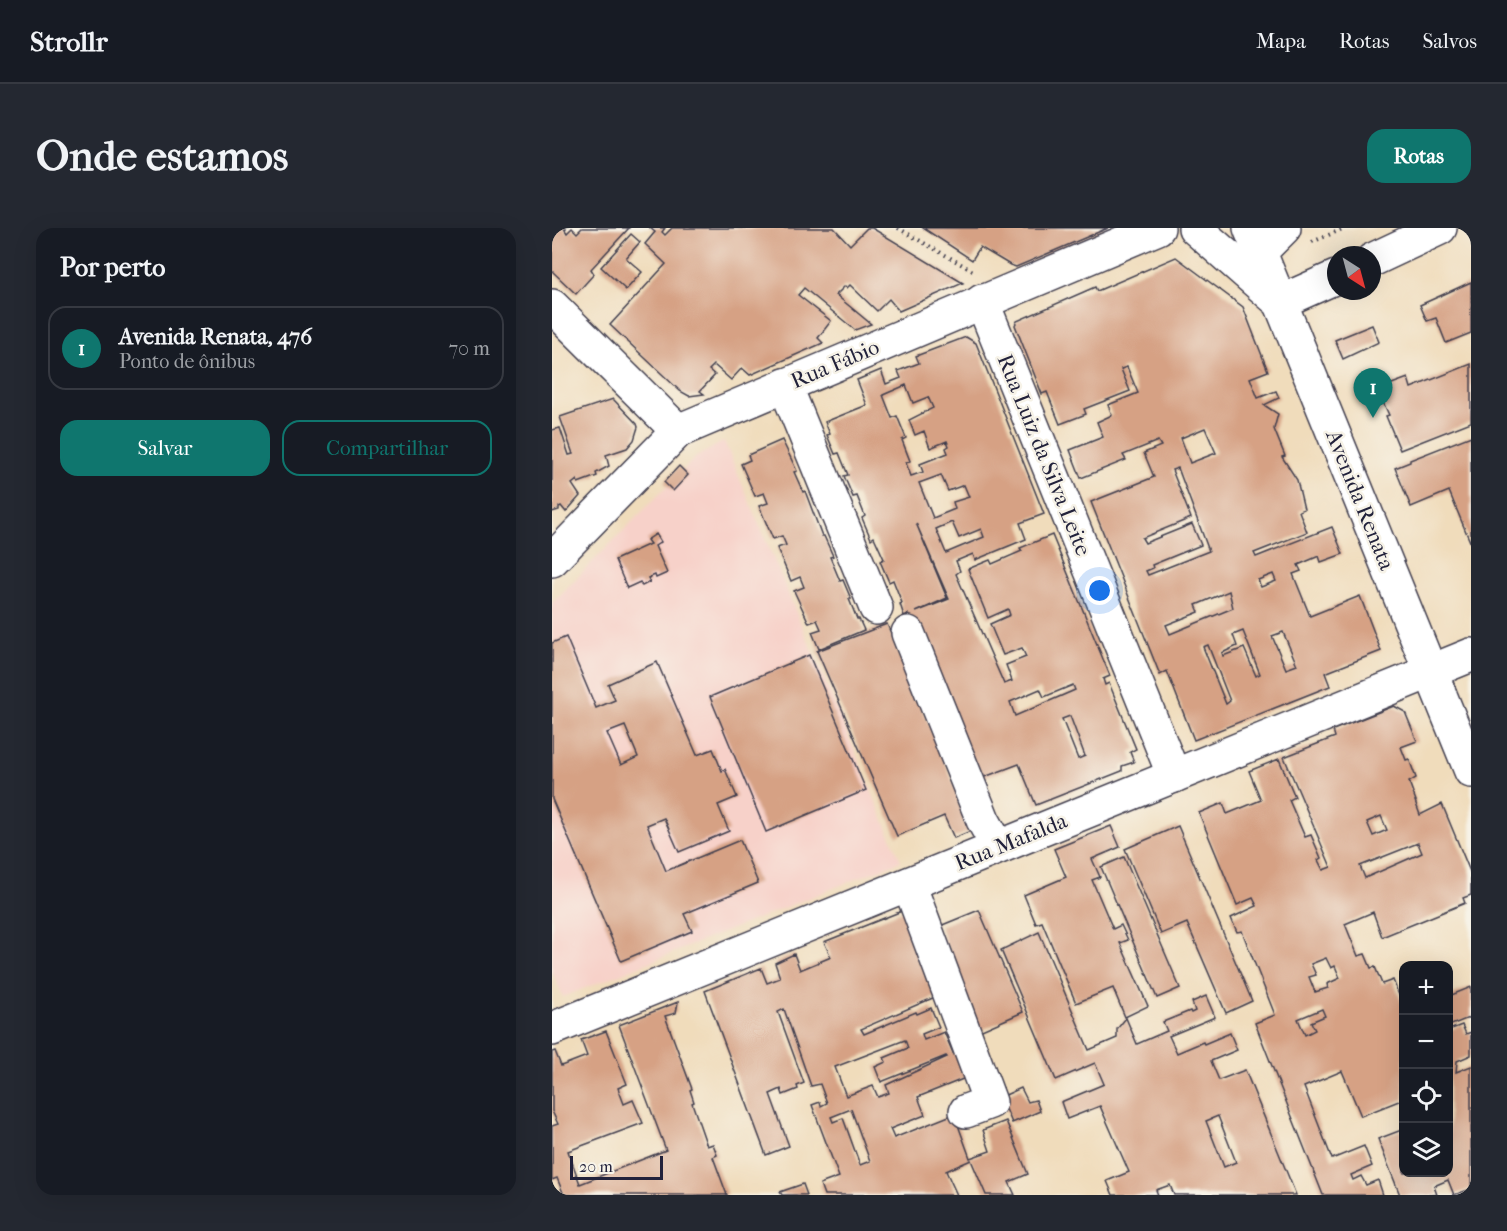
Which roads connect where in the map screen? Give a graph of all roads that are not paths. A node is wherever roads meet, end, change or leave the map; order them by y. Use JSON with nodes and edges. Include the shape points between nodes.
{"nodes":[{"id":1,"x":1158,"y":228,"type":"edge"},
{"id":2,"x":1195,"y":228,"type":"edge"},
{"id":3,"x":1429,"y":230,"type":"edge"},
{"id":4,"x":1294,"y":237,"type":"edge"},
{"id":5,"x":1255,"y":240,"type":"edge"},
{"id":6,"x":1381,"y":255,"type":"edge"},
{"id":7,"x":1327,"y":281,"type":"edge"},
{"id":8,"x":994,"y":296,"type":"junction"},
{"id":9,"x":1280,"y":302,"type":"junction"},
{"id":10,"x":558,"y":322,"type":"edge"},
{"id":11,"x":785,"y":385,"type":"junction"},
{"id":12,"x":678,"y":431,"type":"junction"},
{"id":13,"x":552,"y":560,"type":"edge"},
{"id":14,"x":876,"y":608,"type":"dead end"},
{"id":15,"x":908,"y":633,"type":"dead end"},
{"id":16,"x":1471,"y":655,"type":"edge"},
{"id":17,"x":1430,"y":672,"type":"junction"},
{"id":18,"x":1471,"y":771,"type":"edge"},
{"id":19,"x":1174,"y":776,"type":"junction"},
{"id":20,"x":998,"y":847,"type":"junction"},
{"id":21,"x":909,"y":884,"type":"junction"},
{"id":22,"x":552,"y":1029,"type":"edge"},
{"id":23,"x":966,"y":1112,"type":"dead end"}],
"edges":[{"from":1,"to":8,"type":"street","name":"Rua Fábio"},
{"from":2,"to":9,"type":"street"},
{"from":3,"to":6,"type":"street"},
{"from":4,"to":5,"type":"street"},
{"from":5,"to":9,"type":"street","name":"Avenida Renata"},
{"from":7,"to":9,"type":"street"},
{"from":8,"to":11,"type":"street","name":"Rua Fábio"},
{"from":8,"to":19,"type":"street","name":"Rua Luiz da Silva Leite"},
{"from":9,"to":17,"type":"street","name":"Avenida Renata"},
{"from":10,"to":12,"type":"street"},
{"from":11,"to":12,"type":"street","name":"Rua Fábio"},
{"from":11,"to":14,"type":"street"},
{"from":12,"to":13,"type":"street","name":"Rua Fábio"},
{"from":15,"to":20,"type":"street","via":[[983,820]]},
{"from":16,"to":17,"type":"street","name":"Rua Mafalda"},
{"from":17,"to":18,"type":"street","name":"Avenida Renata"},
{"from":17,"to":19,"type":"street","name":"Rua Mafalda"},
{"from":19,"to":20,"type":"street","name":"Rua Mafalda"},
{"from":20,"to":21,"type":"street","name":"Rua Mafalda"},
{"from":21,"to":22,"type":"street","name":"Rua Mafalda"},
{"from":21,"to":23,"type":"street","via":[[990,1102]]}]}
